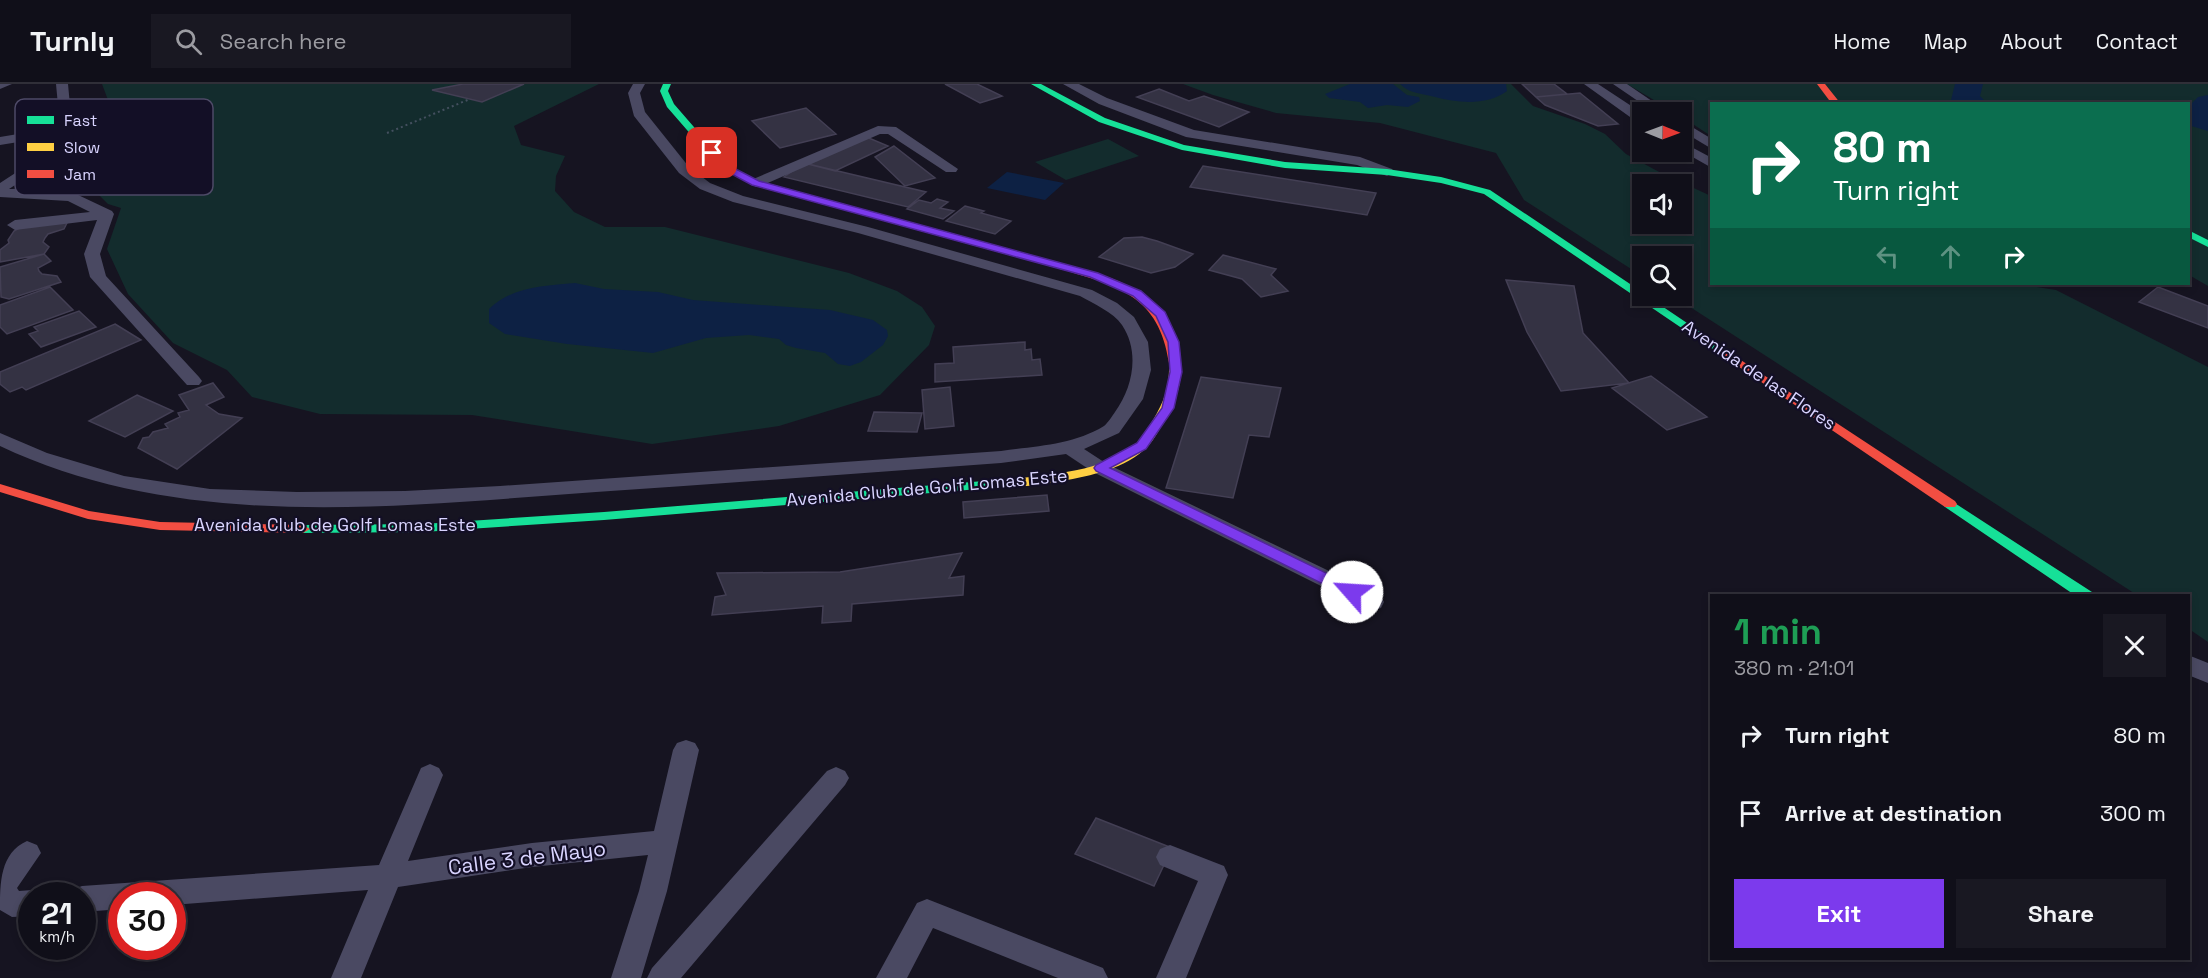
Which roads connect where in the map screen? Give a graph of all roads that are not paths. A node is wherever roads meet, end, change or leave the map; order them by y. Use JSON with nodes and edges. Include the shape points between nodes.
{"nodes":[{"id":1,"x":6,"y":84,"type":"edge"},
{"id":2,"x":62,"y":84,"type":"edge"},
{"id":3,"x":639,"y":84,"type":"edge"},
{"id":4,"x":667,"y":84,"type":"edge"},
{"id":5,"x":1035,"y":84,"type":"edge"},
{"id":6,"x":1069,"y":84,"type":"edge"},
{"id":7,"x":1590,"y":84,"type":"edge"},
{"id":8,"x":1619,"y":84,"type":"edge"},
{"id":9,"x":1821,"y":84,"type":"edge"},
{"id":10,"x":0,"y":85,"type":"edge"},
{"id":11,"x":62,"y":99,"type":"edge"},
{"id":12,"x":1647,"y":102,"type":"edge"},
{"id":13,"x":1835,"y":102,"type":"edge"},
{"id":14,"x":1632,"y":112,"type":"edge"},
{"id":15,"x":1692,"y":132,"type":"edge"},
{"id":16,"x":15,"y":137,"type":"edge"},
{"id":17,"x":0,"y":141,"type":"edge"},
{"id":18,"x":1710,"y":144,"type":"edge"},
{"id":19,"x":15,"y":146,"type":"edge"},
{"id":20,"x":0,"y":148,"type":"edge"},
{"id":21,"x":15,"y":149,"type":"edge"},
{"id":22,"x":1692,"y":152,"type":"edge"},
{"id":23,"x":0,"y":154,"type":"edge"},
{"id":24,"x":1710,"y":163,"type":"edge"},
{"id":25,"x":951,"y":168,"type":"dead end"},
{"id":26,"x":1387,"y":172,"type":"junction"},
{"id":27,"x":15,"y":181,"type":"edge"},
{"id":28,"x":756,"y":183,"type":"junction"},
{"id":29,"x":0,"y":191,"type":"edge"},
{"id":30,"x":15,"y":192,"type":"edge"},
{"id":31,"x":18,"y":195,"type":"edge"},
{"id":32,"x":47,"y":195,"type":"edge"},
{"id":33,"x":0,"y":203,"type":"edge"},
{"id":34,"x":107,"y":214,"type":"junction"},
{"id":35,"x":15,"y":225,"type":"dead end"},
{"id":36,"x":2190,"y":234,"type":"edge"},
{"id":37,"x":2208,"y":244,"type":"edge"},
{"id":38,"x":193,"y":381,"type":"dead end"},
{"id":39,"x":0,"y":439,"type":"edge"},
{"id":40,"x":1070,"y":448,"type":"junction"},
{"id":41,"x":1100,"y":468,"type":"junction"},
{"id":42,"x":0,"y":488,"type":"edge"},
{"id":43,"x":2084,"y":594,"type":"edge"},
{"id":44,"x":1373,"y":602,"type":"dead end"},
{"id":45,"x":2190,"y":665,"type":"edge"},
{"id":46,"x":2208,"y":674,"type":"edge"},
{"id":47,"x":686,"y":750,"type":"dead end"},
{"id":48,"x":430,"y":775,"type":"dead end"},
{"id":49,"x":836,"y":778,"type":"dead end"},
{"id":50,"x":665,"y":842,"type":"junction"},
{"id":51,"x":27,"y":853,"type":"dead end"},
{"id":52,"x":1170,"y":857,"type":"dead end"},
{"id":53,"x":390,"y":876,"type":"junction"},
{"id":54,"x":186,"y":892,"type":"edge"},
{"id":55,"x":18,"y":904,"type":"edge"},
{"id":56,"x":346,"y":978,"type":"edge"},
{"id":57,"x":626,"y":978,"type":"edge"},
{"id":58,"x":662,"y":978,"type":"edge"},
{"id":59,"x":891,"y":978,"type":"edge"},
{"id":60,"x":1093,"y":978,"type":"edge"},
{"id":61,"x":1171,"y":978,"type":"edge"}],
"edges":[{"from":1,"to":10,"type":"street"},
{"from":2,"to":11,"type":"street"},
{"from":3,"to":40,"type":"street","name":"Avenida Club de Golf Lomas Este","via":[[634,93],[639,113],[684,170],[705,186],[738,199],[1086,293],[1128,321],[1139,342],[1142,370],[1134,399],[1112,429]]},
{"from":4,"to":28,"type":"street","name":"Avenida Club de Golf Lomas Este","via":[[664,91],[670,105],[723,166]]},
{"from":5,"to":26,"type":"street","via":[[1102,120],[1182,147],[1285,165]]},
{"from":6,"to":26,"type":"street","via":[[1191,134],[1360,161]]},
{"from":7,"to":14,"type":"street"},
{"from":8,"to":12,"type":"street"},
{"from":9,"to":13,"type":"street"},
{"from":15,"to":18,"type":"street"},
{"from":16,"to":17,"type":"street"},
{"from":19,"to":20,"type":"street"},
{"from":21,"to":23,"type":"street"},
{"from":22,"to":24,"type":"street"},
{"from":25,"to":28,"type":"street","via":[[891,130],[878,130]]},
{"from":26,"to":43,"type":"street","name":"Avenida de las Flores","via":[[1487,192]]},
{"from":27,"to":29,"type":"street"},
{"from":28,"to":41,"type":"street","name":"Avenida Club de Golf Lomas Este","via":[[1094,275],[1137,294],[1161,315],[1173,342],[1176,372],[1168,408],[1142,446]]},
{"from":29,"to":30,"type":"street"},
{"from":31,"to":33,"type":"street"},
{"from":32,"to":34,"type":"street","via":[[71,197]]},
{"from":34,"to":35,"type":"street"},
{"from":34,"to":38,"type":"street","via":[[92,254],[98,277]]},
{"from":36,"to":37,"type":"street"},
{"from":39,"to":40,"type":"street","name":"Avenida Club de Golf Lomas Este","via":[[28,454],[121,483],[186,495],[262,500],[438,498],[1000,457]]},
{"from":40,"to":41,"type":"street"},
{"from":41,"to":42,"type":"street","name":"Avenida Club de Golf Lomas Este","via":[[1055,479],[423,528],[160,526],[88,515]]},
{"from":41,"to":44,"type":"street"},
{"from":45,"to":46,"type":"street"},
{"from":47,"to":50,"type":"street"},
{"from":48,"to":53,"type":"street"},
{"from":49,"to":58,"type":"street"},
{"from":50,"to":53,"type":"street","name":"Calle 3 de Mayo","via":[[531,855]]},
{"from":50,"to":57,"type":"street"},
{"from":51,"to":55,"type":"street","via":[[1,888],[12,904]]},
{"from":52,"to":61,"type":"street","via":[[1214,875]]},
{"from":53,"to":54,"type":"street","name":"Calle 3 de Mayo"},
{"from":53,"to":56,"type":"street"},
{"from":59,"to":60,"type":"street","via":[[927,912]]}]}
